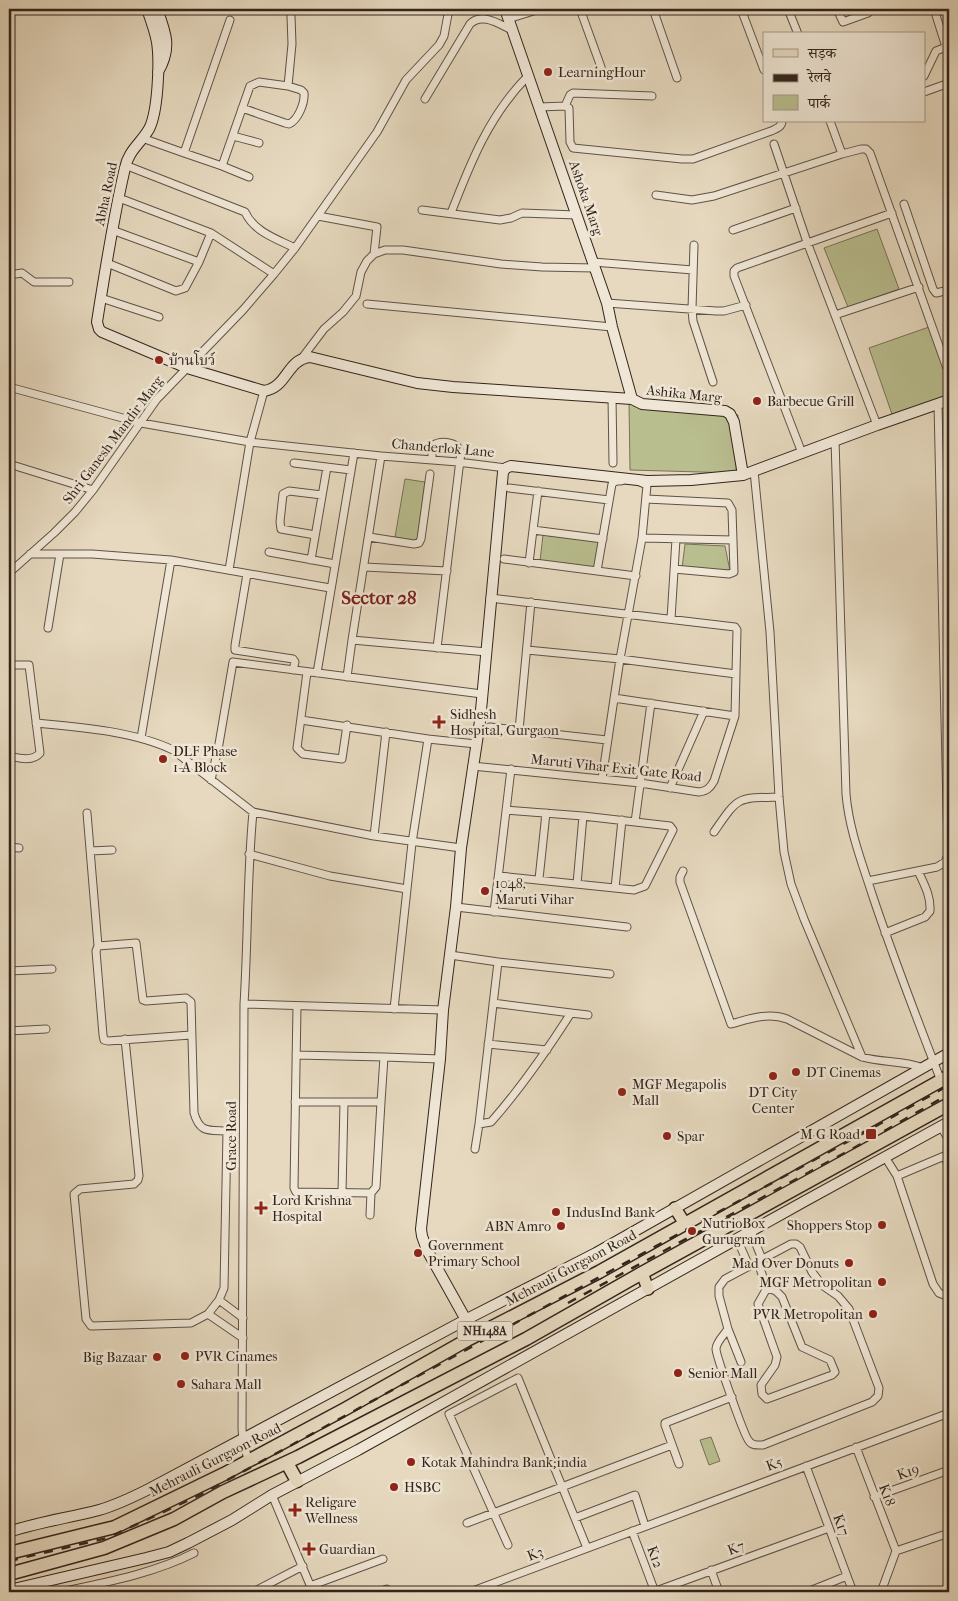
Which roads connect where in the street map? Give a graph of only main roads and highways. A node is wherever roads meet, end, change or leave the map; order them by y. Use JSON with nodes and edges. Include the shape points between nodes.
{"nodes":[{"id":1,"x":945,"y":1079,"type":"edge"},
{"id":2,"x":949,"y":1104,"type":"edge"},
{"id":3,"x":676,"y":1208,"type":"road end"},
{"id":4,"x":685,"y":1224,"type":"junction"},
{"id":5,"x":642,"y":1272,"type":"junction"},
{"id":6,"x":648,"y":1289,"type":"road end"},
{"id":7,"x":346,"y":1409,"type":"junction"},
{"id":8,"x":354,"y":1427,"type":"junction"},
{"id":9,"x":287,"y":1463,"type":"junction"},
{"id":10,"x":297,"y":1481,"type":"road end"},
{"id":11,"x":9,"y":1553,"type":"edge"},
{"id":12,"x":9,"y":1574,"type":"edge"}],
"edges":[{"from":1,"to":4,"type":"highway","name":"Mehrauli Gurgaon Road","number":"NH148A"},
{"from":2,"to":5,"type":"highway","number":"NH148A"},
{"from":3,"to":4,"type":"main road"},
{"from":4,"to":7,"type":"highway","name":"Mehrauli Gurgaon Road","number":"NH148A"},
{"from":5,"to":6,"type":"main road"},
{"from":5,"to":8,"type":"highway","number":"NH148A","via":[[526,1339]]},
{"from":7,"to":8,"type":"highway"},
{"from":7,"to":11,"type":"highway","name":"Mehrauli Gurgaon Road","number":"NH148A","via":[[115,1528]]},
{"from":8,"to":9,"type":"highway","number":"NH148A"},
{"from":9,"to":10,"type":"highway"},
{"from":9,"to":12,"type":"highway","number":"NH148A","via":[[174,1519],[104,1548]]}]}
